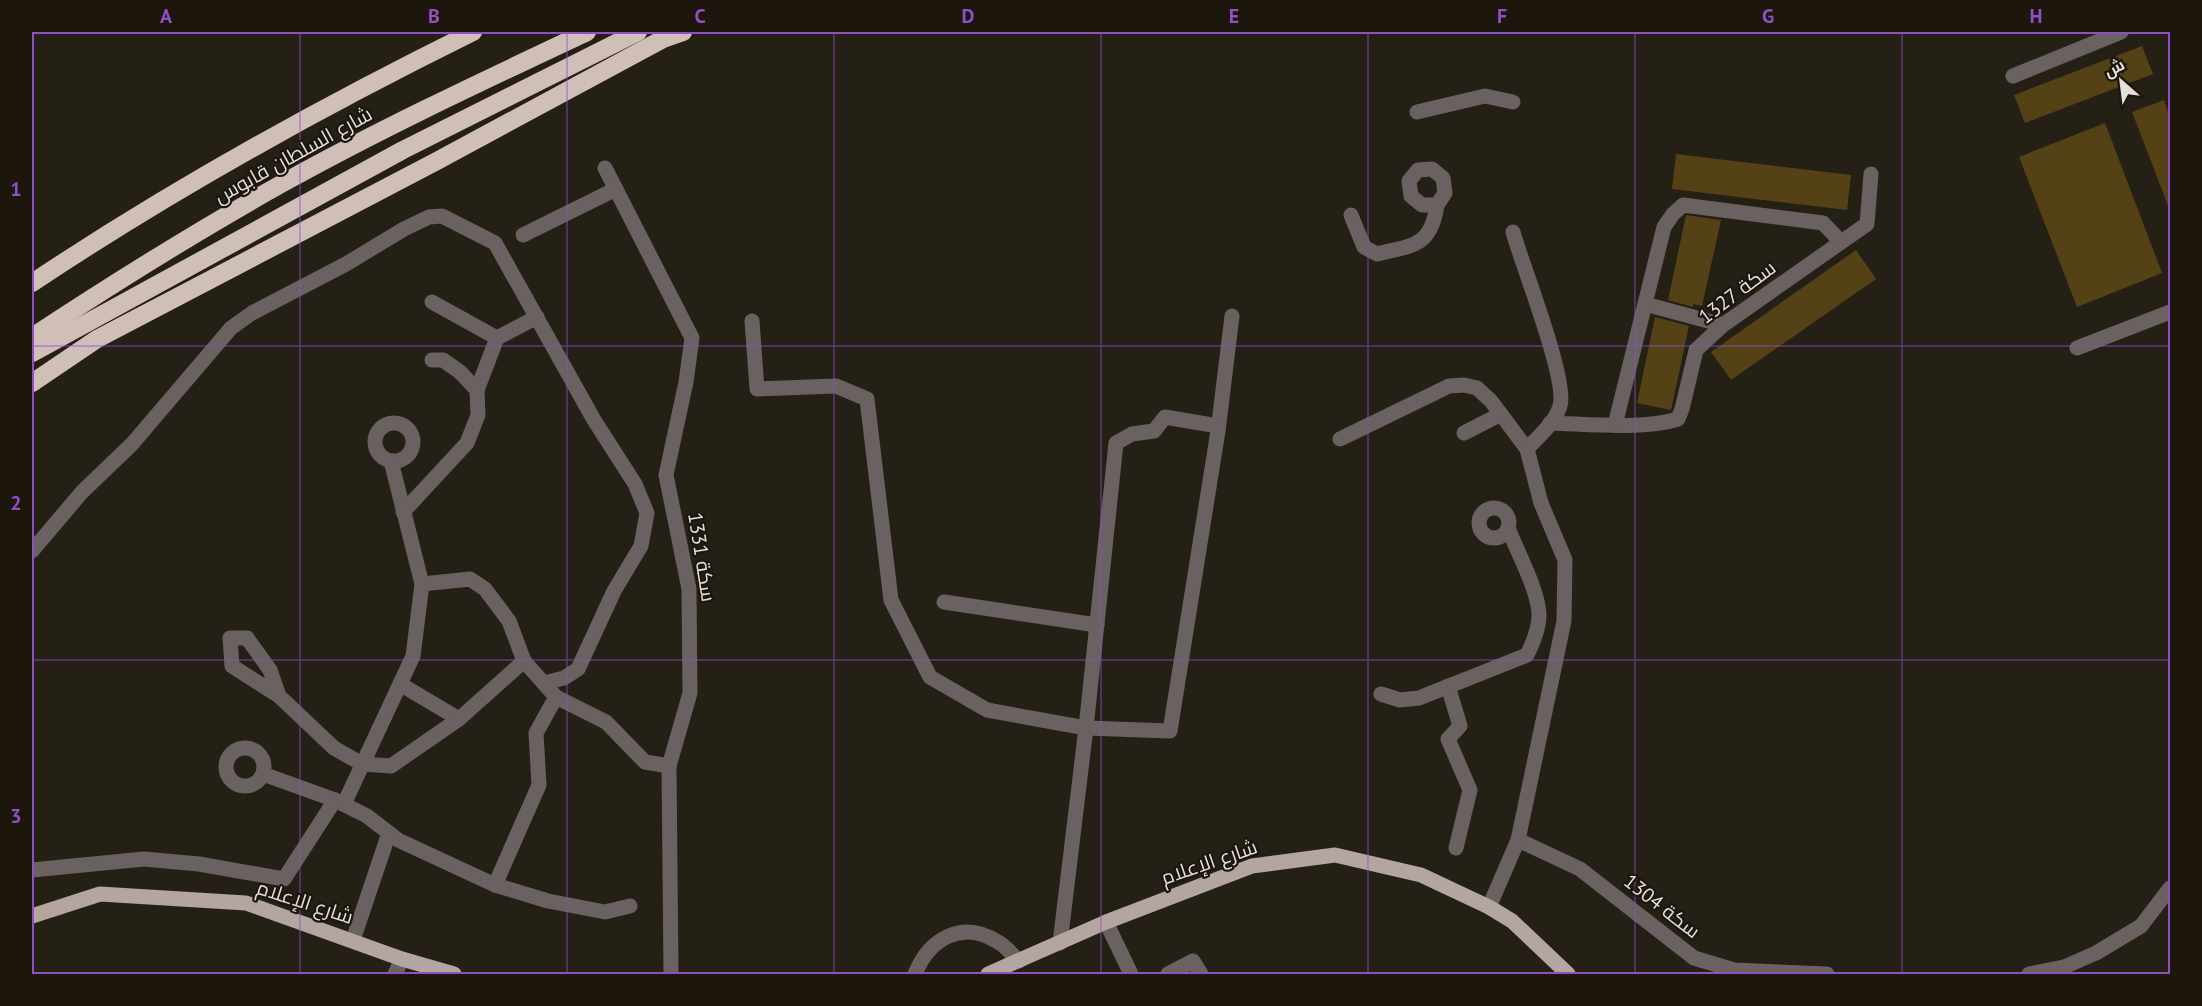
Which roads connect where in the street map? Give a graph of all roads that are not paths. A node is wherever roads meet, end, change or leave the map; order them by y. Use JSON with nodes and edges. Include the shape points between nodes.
{"nodes":[{"id":1,"x":473,"y":32,"type":"edge"},
{"id":2,"x":587,"y":32,"type":"edge"},
{"id":3,"x":638,"y":32,"type":"edge"},
{"id":4,"x":683,"y":32,"type":"edge"},
{"id":5,"x":2121,"y":32,"type":"edge"},
{"id":6,"x":2013,"y":76,"type":"dead end"},
{"id":7,"x":1513,"y":102,"type":"dead end"},
{"id":8,"x":1417,"y":112,"type":"dead end"},
{"id":9,"x":605,"y":168,"type":"dead end"},
{"id":10,"x":1871,"y":174,"type":"dead end"},
{"id":11,"x":616,"y":189,"type":"junction"},
{"id":12,"x":1437,"y":205,"type":"dead end"},
{"id":13,"x":1351,"y":215,"type":"dead end"},
{"id":14,"x":1513,"y":232,"type":"dead end"},
{"id":15,"x":523,"y":235,"type":"dead end"},
{"id":16,"x":1841,"y":242,"type":"junction"},
{"id":17,"x":32,"y":283,"type":"edge"},
{"id":18,"x":432,"y":302,"type":"dead end"},
{"id":19,"x":1646,"y":304,"type":"junction"},
{"id":20,"x":2170,"y":312,"type":"edge"},
{"id":21,"x":1232,"y":316,"type":"dead end"},
{"id":22,"x":537,"y":317,"type":"junction"},
{"id":23,"x":752,"y":321,"type":"dead end"},
{"id":24,"x":1723,"y":325,"type":"junction"},
{"id":25,"x":32,"y":337,"type":"edge"},
{"id":26,"x":497,"y":338,"type":"junction"},
{"id":27,"x":2077,"y":348,"type":"dead end"},
{"id":28,"x":32,"y":353,"type":"edge"},
{"id":29,"x":432,"y":360,"type":"dead end"},
{"id":30,"x":32,"y":383,"type":"edge"},
{"id":31,"x":477,"y":390,"type":"junction"},
{"id":32,"x":1499,"y":415,"type":"junction"},
{"id":33,"x":1551,"y":423,"type":"junction"},
{"id":34,"x":1615,"y":425,"type":"junction"},
{"id":35,"x":1218,"y":426,"type":"junction"},
{"id":36,"x":1464,"y":433,"type":"dead end"},
{"id":37,"x":1340,"y":439,"type":"dead end"},
{"id":38,"x":1527,"y":449,"type":"junction"},
{"id":39,"x":391,"y":461,"type":"dead end"},
{"id":40,"x":403,"y":512,"type":"junction"},
{"id":41,"x":1508,"y":528,"type":"dead end"},
{"id":42,"x":32,"y":551,"type":"edge"},
{"id":43,"x":422,"y":584,"type":"junction"},
{"id":44,"x":944,"y":602,"type":"dead end"},
{"id":45,"x":1097,"y":625,"type":"junction"},
{"id":46,"x":524,"y":661,"type":"junction"},
{"id":47,"x":544,"y":683,"type":"junction"},
{"id":48,"x":400,"y":684,"type":"junction"},
{"id":49,"x":1448,"y":686,"type":"junction"},
{"id":50,"x":1381,"y":694,"type":"dead end"},
{"id":51,"x":279,"y":696,"type":"dead end"},
{"id":52,"x":556,"y":697,"type":"junction"},
{"id":53,"x":459,"y":719,"type":"junction"},
{"id":54,"x":1086,"y":728,"type":"junction"},
{"id":55,"x":362,"y":764,"type":"junction"},
{"id":56,"x":669,"y":766,"type":"junction"},
{"id":57,"x":263,"y":774,"type":"dead end"},
{"id":58,"x":339,"y":802,"type":"junction"},
{"id":59,"x":389,"y":833,"type":"junction"},
{"id":60,"x":1518,"y":840,"type":"junction"},
{"id":61,"x":1456,"y":848,"type":"dead end"},
{"id":62,"x":32,"y":870,"type":"edge"},
{"id":63,"x":495,"y":885,"type":"junction"},
{"id":64,"x":2170,"y":888,"type":"edge"},
{"id":65,"x":630,"y":906,"type":"dead end"},
{"id":66,"x":1489,"y":907,"type":"junction"},
{"id":67,"x":32,"y":916,"type":"edge"},
{"id":68,"x":1106,"y":922,"type":"junction"},
{"id":69,"x":353,"y":940,"type":"junction"},
{"id":70,"x":1060,"y":943,"type":"junction"},
{"id":71,"x":402,"y":959,"type":"junction"},
{"id":72,"x":1019,"y":961,"type":"junction"},
{"id":73,"x":395,"y":975,"type":"edge"},
{"id":74,"x":454,"y":975,"type":"edge"},
{"id":75,"x":671,"y":975,"type":"edge"},
{"id":76,"x":915,"y":975,"type":"edge"},
{"id":77,"x":988,"y":975,"type":"edge"},
{"id":78,"x":1131,"y":975,"type":"edge"},
{"id":79,"x":1168,"y":975,"type":"edge"},
{"id":80,"x":1201,"y":975,"type":"edge"},
{"id":81,"x":1568,"y":975,"type":"edge"},
{"id":82,"x":1827,"y":975,"type":"edge"},
{"id":83,"x":2029,"y":975,"type":"edge"}],
"edges":[{"from":1,"to":17,"type":"highway","name":"شارع السلطان قابوس","via":[[229,160],[92,242]]},
{"from":2,"to":25,"type":"highway","name":"شارع السلطان قابوس","via":[[283,183],[117,281]]},
{"from":3,"to":28,"type":"highway","via":[[403,150]]},
{"from":4,"to":30,"type":"highway","via":[[663,39],[97,339]]},
{"from":5,"to":6,"type":"street"},
{"from":7,"to":8,"type":"street","via":[[1485,96]]},
{"from":9,"to":11,"type":"street","name":"سكة 1331"},
{"from":10,"to":16,"type":"street","name":"سكة 1327","via":[[1867,224]]},
{"from":11,"to":15,"type":"street"},
{"from":11,"to":56,"type":"street","name":"سكة 1331","via":[[692,338],[666,475],[689,589],[690,693]]},
{"from":12,"to":13,"type":"street","via":[[1434,223],[1426,236],[1414,244],[1377,254],[1364,247]]},
{"from":14,"to":33,"type":"street","via":[[1560,386],[1560,405]]},
{"from":16,"to":19,"type":"street","via":[[1823,223],[1683,205],[1665,227]]},
{"from":16,"to":24,"type":"street","name":"سكة 1327"},
{"from":18,"to":26,"type":"street"},
{"from":19,"to":24,"type":"street"},
{"from":19,"to":34,"type":"street"},
{"from":20,"to":27,"type":"street"},
{"from":21,"to":35,"type":"street"},
{"from":22,"to":26,"type":"street"},
{"from":22,"to":42,"type":"street","via":[[495,243],[442,216],[429,217],[231,328],[132,444],[82,492]]},
{"from":22,"to":47,"type":"street","via":[[635,484],[647,513],[641,546],[614,591],[578,669]]},
{"from":23,"to":54,"type":"street","via":[[757,389],[836,386],[867,399],[891,600],[930,677],[987,710]]},
{"from":24,"to":34,"type":"street","name":"سكة 1327","via":[[1696,350],[1678,419]]},
{"from":26,"to":31,"type":"street"},
{"from":29,"to":31,"type":"street","via":[[443,360]]},
{"from":31,"to":40,"type":"street","via":[[478,415],[467,443]]},
{"from":32,"to":36,"type":"street"},
{"from":32,"to":37,"type":"street","via":[[1477,388],[1449,386]]},
{"from":32,"to":38,"type":"street"},
{"from":33,"to":34,"type":"street","name":"سكة 1327"},
{"from":33,"to":38,"type":"street"},
{"from":35,"to":45,"type":"street","via":[[1165,417],[1154,431],[1132,434],[1116,443]]},
{"from":35,"to":54,"type":"street","via":[[1170,732]]},
{"from":38,"to":60,"type":"street","via":[[1541,503],[1565,560],[1564,621]]},
{"from":39,"to":40,"type":"street"},
{"from":40,"to":43,"type":"street"},
{"from":41,"to":49,"type":"street","via":[[1538,604],[1534,642],[1527,655]]},
{"from":43,"to":46,"type":"street","via":[[470,579],[485,589],[508,621]]},
{"from":43,"to":48,"type":"street","via":[[413,656]]},
{"from":44,"to":45,"type":"street"},
{"from":45,"to":54,"type":"street"},
{"from":46,"to":47,"type":"street"},
{"from":46,"to":53,"type":"street"},
{"from":47,"to":52,"type":"street"},
{"from":48,"to":53,"type":"street"},
{"from":48,"to":55,"type":"street"},
{"from":49,"to":50,"type":"street","via":[[1419,698],[1400,700]]},
{"from":49,"to":61,"type":"street","via":[[1460,726],[1448,740],[1470,790]]},
{"from":51,"to":55,"type":"street","via":[[334,748]]},
{"from":52,"to":56,"type":"street","via":[[606,722],[645,762]]},
{"from":52,"to":63,"type":"street","via":[[536,733],[540,785]]},
{"from":53,"to":55,"type":"street","via":[[391,766]]},
{"from":54,"to":70,"type":"street"},
{"from":55,"to":58,"type":"street"},
{"from":56,"to":75,"type":"street","name":"سكة 1331"},
{"from":57,"to":58,"type":"street"},
{"from":58,"to":59,"type":"street"},
{"from":58,"to":62,"type":"street","via":[[284,879],[144,859]]},
{"from":59,"to":63,"type":"street"},
{"from":59,"to":69,"type":"street"},
{"from":60,"to":66,"type":"street"},
{"from":60,"to":82,"type":"street","name":"سكة 1304","via":[[1580,869],[1694,958],[1734,970]]},
{"from":63,"to":65,"type":"street","via":[[548,901],[606,912]]},
{"from":64,"to":83,"type":"street","via":[[2141,926],[2064,967]]},
{"from":66,"to":68,"type":"main road","name":"شارع الإعلام","via":[[1421,875],[1335,855],[1251,866]]},
{"from":66,"to":81,"type":"main road","name":"شارع الإعلام","via":[[1512,921]]},
{"from":67,"to":69,"type":"main road","name":"شارع الإعلام","via":[[100,894],[246,903]]},
{"from":68,"to":70,"type":"main road","name":"شارع الإعلام"},
{"from":68,"to":78,"type":"street"},
{"from":69,"to":71,"type":"main road","name":"شارع الإعلام"},
{"from":70,"to":72,"type":"main road","name":"شارع الإعلام"},
{"from":71,"to":73,"type":"street"},
{"from":71,"to":74,"type":"main road","name":"شارع الإعلام"},
{"from":72,"to":76,"type":"street","via":[[998,942],[978,934],[958,933],[942,937],[930,948]]},
{"from":72,"to":77,"type":"main road","name":"شارع الإعلام"},
{"from":79,"to":80,"type":"street","via":[[1193,961]]}]}
